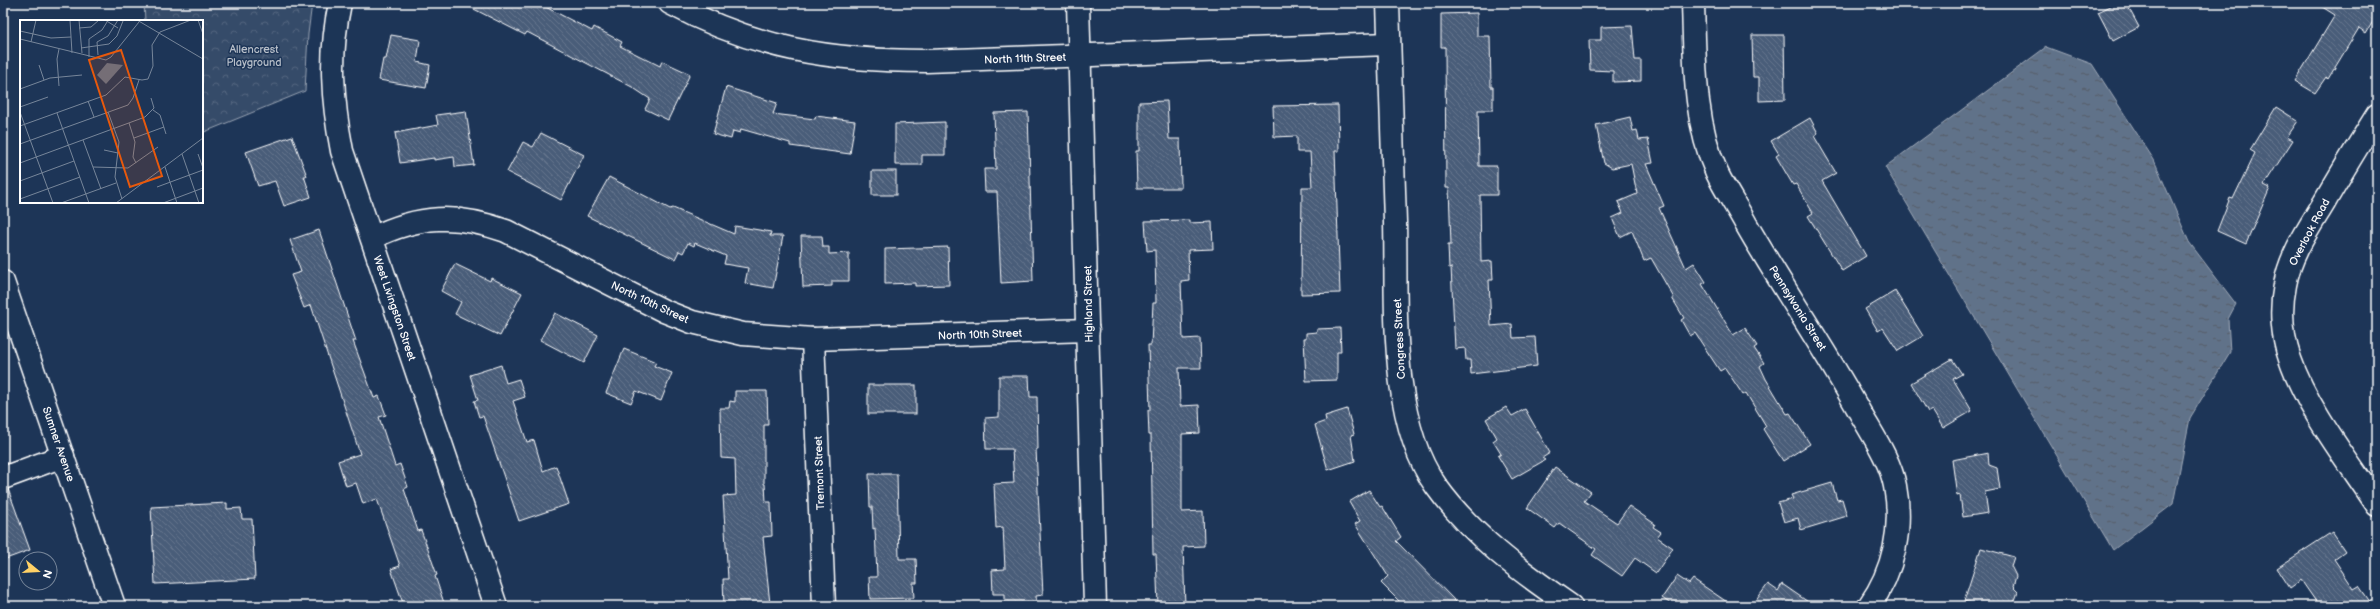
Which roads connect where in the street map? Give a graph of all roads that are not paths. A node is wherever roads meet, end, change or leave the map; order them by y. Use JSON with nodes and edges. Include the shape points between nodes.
{"nodes":[{"id":1,"x":340,"y":3,"type":"edge"},
{"id":2,"x":670,"y":3,"type":"edge"},
{"id":3,"x":1078,"y":3,"type":"edge"},
{"id":4,"x":1388,"y":3,"type":"edge"},
{"id":5,"x":1693,"y":3,"type":"edge"},
{"id":6,"x":1389,"y":44,"type":"junction"},
{"id":7,"x":1080,"y":56,"type":"junction"},
{"id":8,"x":2377,"y":115,"type":"edge"},
{"id":9,"x":372,"y":238,"type":"junction"},
{"id":10,"x":3,"y":282,"type":"edge"},
{"id":11,"x":1088,"y":330,"type":"junction"},
{"id":12,"x":814,"y":339,"type":"junction"},
{"id":13,"x":63,"y":456,"type":"junction"},
{"id":14,"x":3,"y":478,"type":"edge"},
{"id":15,"x":2377,"y":505,"type":"edge"},
{"id":16,"x":114,"y":606,"type":"edge"},
{"id":17,"x":496,"y":606,"type":"edge"},
{"id":18,"x":824,"y":606,"type":"edge"},
{"id":19,"x":1095,"y":606,"type":"edge"},
{"id":20,"x":1571,"y":606,"type":"edge"},
{"id":21,"x":1869,"y":606,"type":"edge"}],
"edges":[{"from":1,"to":9,"type":"street","name":"West Livingston Street","via":[[335,25],[332,67],[334,109],[342,151]]},
{"from":2,"to":7,"type":"street","name":"North 11th Street","via":[[737,34],[783,48],[820,55],[884,61]]},
{"from":3,"to":7,"type":"street","name":"Highland Street"},
{"from":4,"to":6,"type":"street","name":"Congress Street"},
{"from":5,"to":21,"type":"street","name":"Pennsylvania Street","via":[[1697,99],[1705,137],[1717,173],[1762,252],[1839,374],[1891,472],[1898,519],[1896,545],[1889,570]]},
{"from":6,"to":7,"type":"street","name":"North 11th Street"},
{"from":6,"to":20,"type":"street","name":"Congress Street","via":[[1401,384],[1406,414],[1418,450],[1436,485],[1468,525],[1496,552]]},
{"from":7,"to":11,"type":"street","name":"Highland Street"},
{"from":8,"to":15,"type":"street","name":"Overlook Road","via":[[2306,233],[2285,284],[2283,307],[2283,330],[2290,359],[2306,395]]},
{"from":9,"to":12,"type":"street","name":"North 10th Street","via":[[394,228],[423,220],[453,218],[483,222],[506,231],[664,311],[692,322],[742,334]]},
{"from":9,"to":17,"type":"street","name":"West Livingston Street"},
{"from":10,"to":13,"type":"street","name":"Sumner Avenue"},
{"from":11,"to":12,"type":"street","name":"North 10th Street"},
{"from":11,"to":19,"type":"street","name":"Highland Street"},
{"from":12,"to":18,"type":"street","name":"Tremont Street"},
{"from":13,"to":14,"type":"street"},
{"from":13,"to":16,"type":"street","name":"Sumner Avenue"}]}
